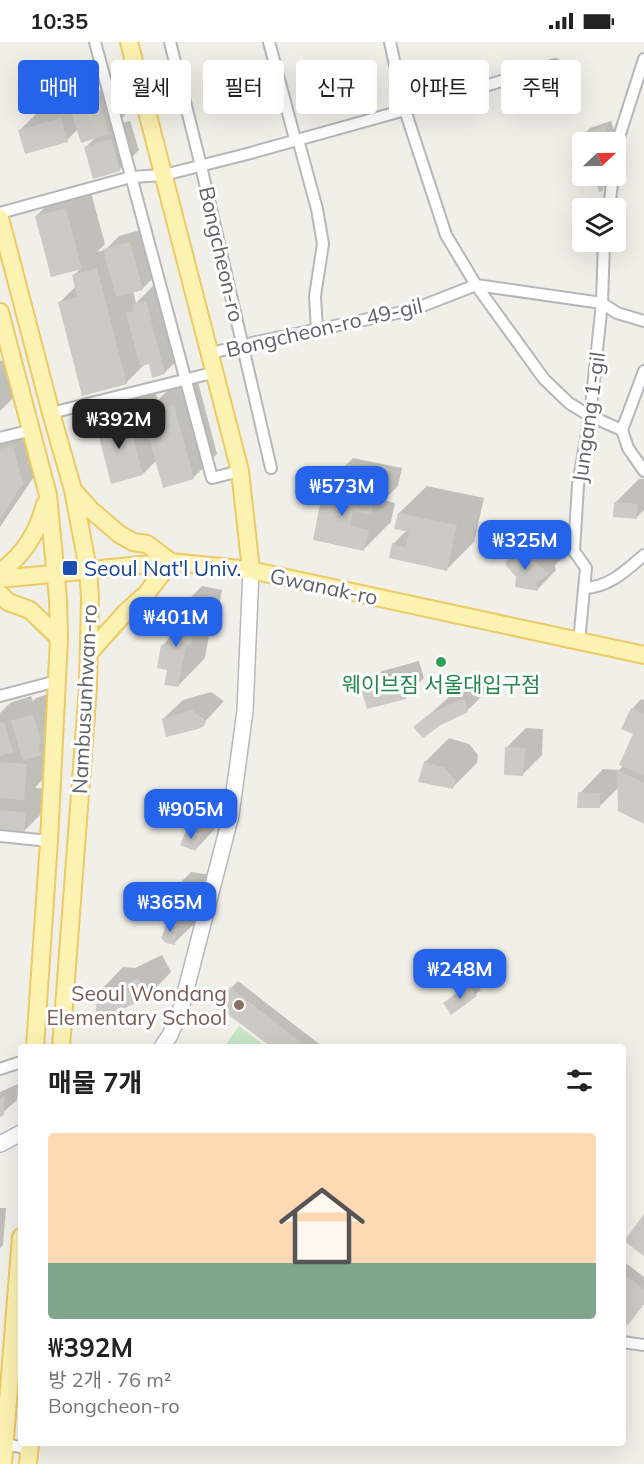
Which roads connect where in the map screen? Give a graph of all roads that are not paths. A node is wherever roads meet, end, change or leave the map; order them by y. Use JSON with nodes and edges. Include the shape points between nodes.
{"nodes":[{"id":1,"x":95,"y":42,"type":"edge"},
{"id":2,"x":129,"y":42,"type":"edge"},
{"id":3,"x":170,"y":42,"type":"edge"},
{"id":4,"x":269,"y":42,"type":"edge"},
{"id":5,"x":390,"y":42,"type":"edge"},
{"id":6,"x":644,"y":59,"type":"edge"},
{"id":7,"x":394,"y":60,"type":"edge"},
{"id":8,"x":390,"y":114,"type":"edge"},
{"id":9,"x":406,"y":114,"type":"edge"},
{"id":10,"x":621,"y":132,"type":"edge"},
{"id":11,"x":295,"y":139,"type":"junction"},
{"id":12,"x":201,"y":166,"type":"junction"},
{"id":13,"x":164,"y":175,"type":"junction"},
{"id":14,"x":131,"y":177,"type":"junction"},
{"id":15,"x":0,"y":215,"type":"edge"},
{"id":16,"x":604,"y":252,"type":"edge"},
{"id":17,"x":476,"y":285,"type":"junction"},
{"id":18,"x":602,"y":303,"type":"junction"},
{"id":19,"x":0,"y":312,"type":"edge"},
{"id":20,"x":644,"y":321,"type":"edge"},
{"id":21,"x":317,"y":330,"type":"junction"},
{"id":22,"x":243,"y":346,"type":"junction"},
{"id":23,"x":211,"y":353,"type":"junction"},
{"id":24,"x":644,"y":371,"type":"edge"},
{"id":25,"x":216,"y":372,"type":"junction"},
{"id":26,"x":185,"y":380,"type":"junction"},
{"id":27,"x":51,"y":413,"type":"junction"},
{"id":28,"x":590,"y":416,"type":"junction"},
{"id":29,"x":32,"y":430,"type":"junction"},
{"id":30,"x":622,"y":430,"type":"junction"},
{"id":31,"x":0,"y":438,"type":"edge"},
{"id":32,"x":271,"y":468,"type":"dead end"},
{"id":33,"x":240,"y":471,"type":"junction"},
{"id":34,"x":644,"y":471,"type":"edge"},
{"id":35,"x":74,"y":490,"type":"junction"},
{"id":36,"x":48,"y":495,"type":"junction"},
{"id":37,"x":644,"y":555,"type":"edge"},
{"id":38,"x":171,"y":562,"type":"junction"},
{"id":39,"x":88,"y":569,"type":"junction"},
{"id":40,"x":251,"y":570,"type":"junction"},
{"id":41,"x":0,"y":572,"type":"edge"},
{"id":42,"x":56,"y":573,"type":"junction"},
{"id":43,"x":0,"y":579,"type":"edge"},
{"id":44,"x":584,"y":588,"type":"junction"},
{"id":45,"x":0,"y":594,"type":"edge"},
{"id":46,"x":59,"y":638,"type":"junction"},
{"id":47,"x":579,"y":642,"type":"junction"},
{"id":48,"x":90,"y":652,"type":"junction"},
{"id":49,"x":644,"y":655,"type":"edge"},
{"id":50,"x":57,"y":681,"type":"junction"},
{"id":51,"x":0,"y":696,"type":"edge"},
{"id":52,"x":0,"y":836,"type":"edge"},
{"id":53,"x":49,"y":841,"type":"junction"},
{"id":54,"x":34,"y":1044,"type":"edge"},
{"id":55,"x":61,"y":1044,"type":"edge"},
{"id":56,"x":164,"y":1044,"type":"edge"},
{"id":57,"x":18,"y":1063,"type":"edge"},
{"id":58,"x":0,"y":1069,"type":"edge"},
{"id":59,"x":18,"y":1135,"type":"edge"},
{"id":60,"x":0,"y":1144,"type":"edge"},
{"id":61,"x":18,"y":1270,"type":"edge"},
{"id":62,"x":626,"y":1343,"type":"edge"},
{"id":63,"x":644,"y":1345,"type":"edge"},
{"id":64,"x":2,"y":1443,"type":"edge"},
{"id":65,"x":29,"y":1452,"type":"edge"},
{"id":66,"x":3,"y":1464,"type":"edge"}],
"edges":[{"from":1,"to":14,"type":"street"},
{"from":2,"to":13,"type":"main road","name":"Bongcheon-ro"},
{"from":3,"to":12,"type":"street","name":"Bongcheon-ro"},
{"from":4,"to":11,"type":"street"},
{"from":5,"to":7,"type":"street"},
{"from":6,"to":10,"type":"street"},
{"from":8,"to":11,"type":"street"},
{"from":9,"to":17,"type":"street","via":[[446,236]]},
{"from":11,"to":12,"type":"street"},
{"from":11,"to":21,"type":"street","via":[[317,209],[323,244],[315,296]]},
{"from":12,"to":13,"type":"street"},
{"from":12,"to":22,"type":"street","name":"Bongcheon-ro"},
{"from":13,"to":14,"type":"street"},
{"from":13,"to":23,"type":"main road","name":"Bongcheon-ro"},
{"from":14,"to":15,"type":"street"},
{"from":14,"to":26,"type":"street"},
{"from":15,"to":27,"type":"main road","name":"Nambusunhwan-ro"},
{"from":16,"to":18,"type":"street","name":"Jungang 1-gil"},
{"from":17,"to":18,"type":"street","name":"Bongcheon-ro 49-gil"},
{"from":17,"to":21,"type":"street","name":"Bongcheon-ro 49-gil","via":[[412,310]]},
{"from":17,"to":28,"type":"street","via":[[544,379],[569,403]]},
{"from":18,"to":20,"type":"street","name":"Bongcheon-ro 49-gil","via":[[617,313]]},
{"from":18,"to":28,"type":"street","name":"Jungang 1-gil"},
{"from":19,"to":29,"type":"main road","name":"Nambusunhwan-ro"},
{"from":21,"to":22,"type":"street","name":"Bongcheon-ro 49-gil"},
{"from":22,"to":23,"type":"street","name":"Bongcheon-ro 49-gil"},
{"from":22,"to":32,"type":"street","name":"Bongcheon-ro"},
{"from":23,"to":25,"type":"main road","name":"Bongcheon-ro"},
{"from":24,"to":30,"type":"street"},
{"from":25,"to":26,"type":"street"},
{"from":25,"to":33,"type":"main road","name":"Bongcheon-ro"},
{"from":26,"to":27,"type":"street"},
{"from":26,"to":33,"type":"street","via":[[212,478]]},
{"from":27,"to":35,"type":"main road","name":"Nambusunhwan-ro"},
{"from":28,"to":30,"type":"street"},
{"from":28,"to":44,"type":"street","name":"Jungang 1-gil","via":[[578,485],[574,551],[586,568]]},
{"from":29,"to":31,"type":"street"},
{"from":29,"to":36,"type":"main road","name":"Nambusunhwan-ro"},
{"from":30,"to":34,"type":"street","via":[[628,448]]},
{"from":33,"to":40,"type":"main road","name":"Bongcheon-ro"},
{"from":35,"to":38,"type":"main road","via":[[119,534],[147,544]]},
{"from":35,"to":39,"type":"main road","name":"Nambusunhwan-ro"},
{"from":36,"to":41,"type":"main road","via":[[34,534],[14,562]]},
{"from":36,"to":42,"type":"main road","name":"Nambusunhwan-ro"},
{"from":37,"to":44,"type":"street","via":[[604,584]]},
{"from":38,"to":39,"type":"main road","name":"Gwanak-ro"},
{"from":38,"to":40,"type":"main road","name":"Gwanak-ro"},
{"from":38,"to":48,"type":"main road"},
{"from":39,"to":42,"type":"main road","name":"Gwanak-ro"},
{"from":39,"to":48,"type":"main road","name":"Nambusunhwan-ro"},
{"from":40,"to":47,"type":"main road","name":"Gwanak-ro"},
{"from":40,"to":56,"type":"main road","name":"Bongcheon-ro","via":[[245,711],[231,815],[181,1009]]},
{"from":42,"to":43,"type":"main road","name":"Gwanak-ro"},
{"from":42,"to":46,"type":"main road","name":"Nambusunhwan-ro"},
{"from":44,"to":47,"type":"street","name":"Jungang 1-gil"},
{"from":45,"to":46,"type":"main road","via":[[8,602],[30,610]]},
{"from":46,"to":50,"type":"main road","name":"Nambusunhwan-ro"},
{"from":47,"to":49,"type":"main road","name":"Gwanak-ro"},
{"from":48,"to":55,"type":"main road","name":"Nambusunhwan-ro"},
{"from":50,"to":51,"type":"street"},
{"from":50,"to":53,"type":"main road","name":"Nambusunhwan-ro"},
{"from":52,"to":53,"type":"street"},
{"from":53,"to":54,"type":"main road","name":"Nambusunhwan-ro"},
{"from":57,"to":58,"type":"street"},
{"from":59,"to":60,"type":"main road"},
{"from":61,"to":64,"type":"main road"},
{"from":62,"to":63,"type":"street"},
{"from":64,"to":65,"type":"street"},
{"from":64,"to":66,"type":"main road"}]}
